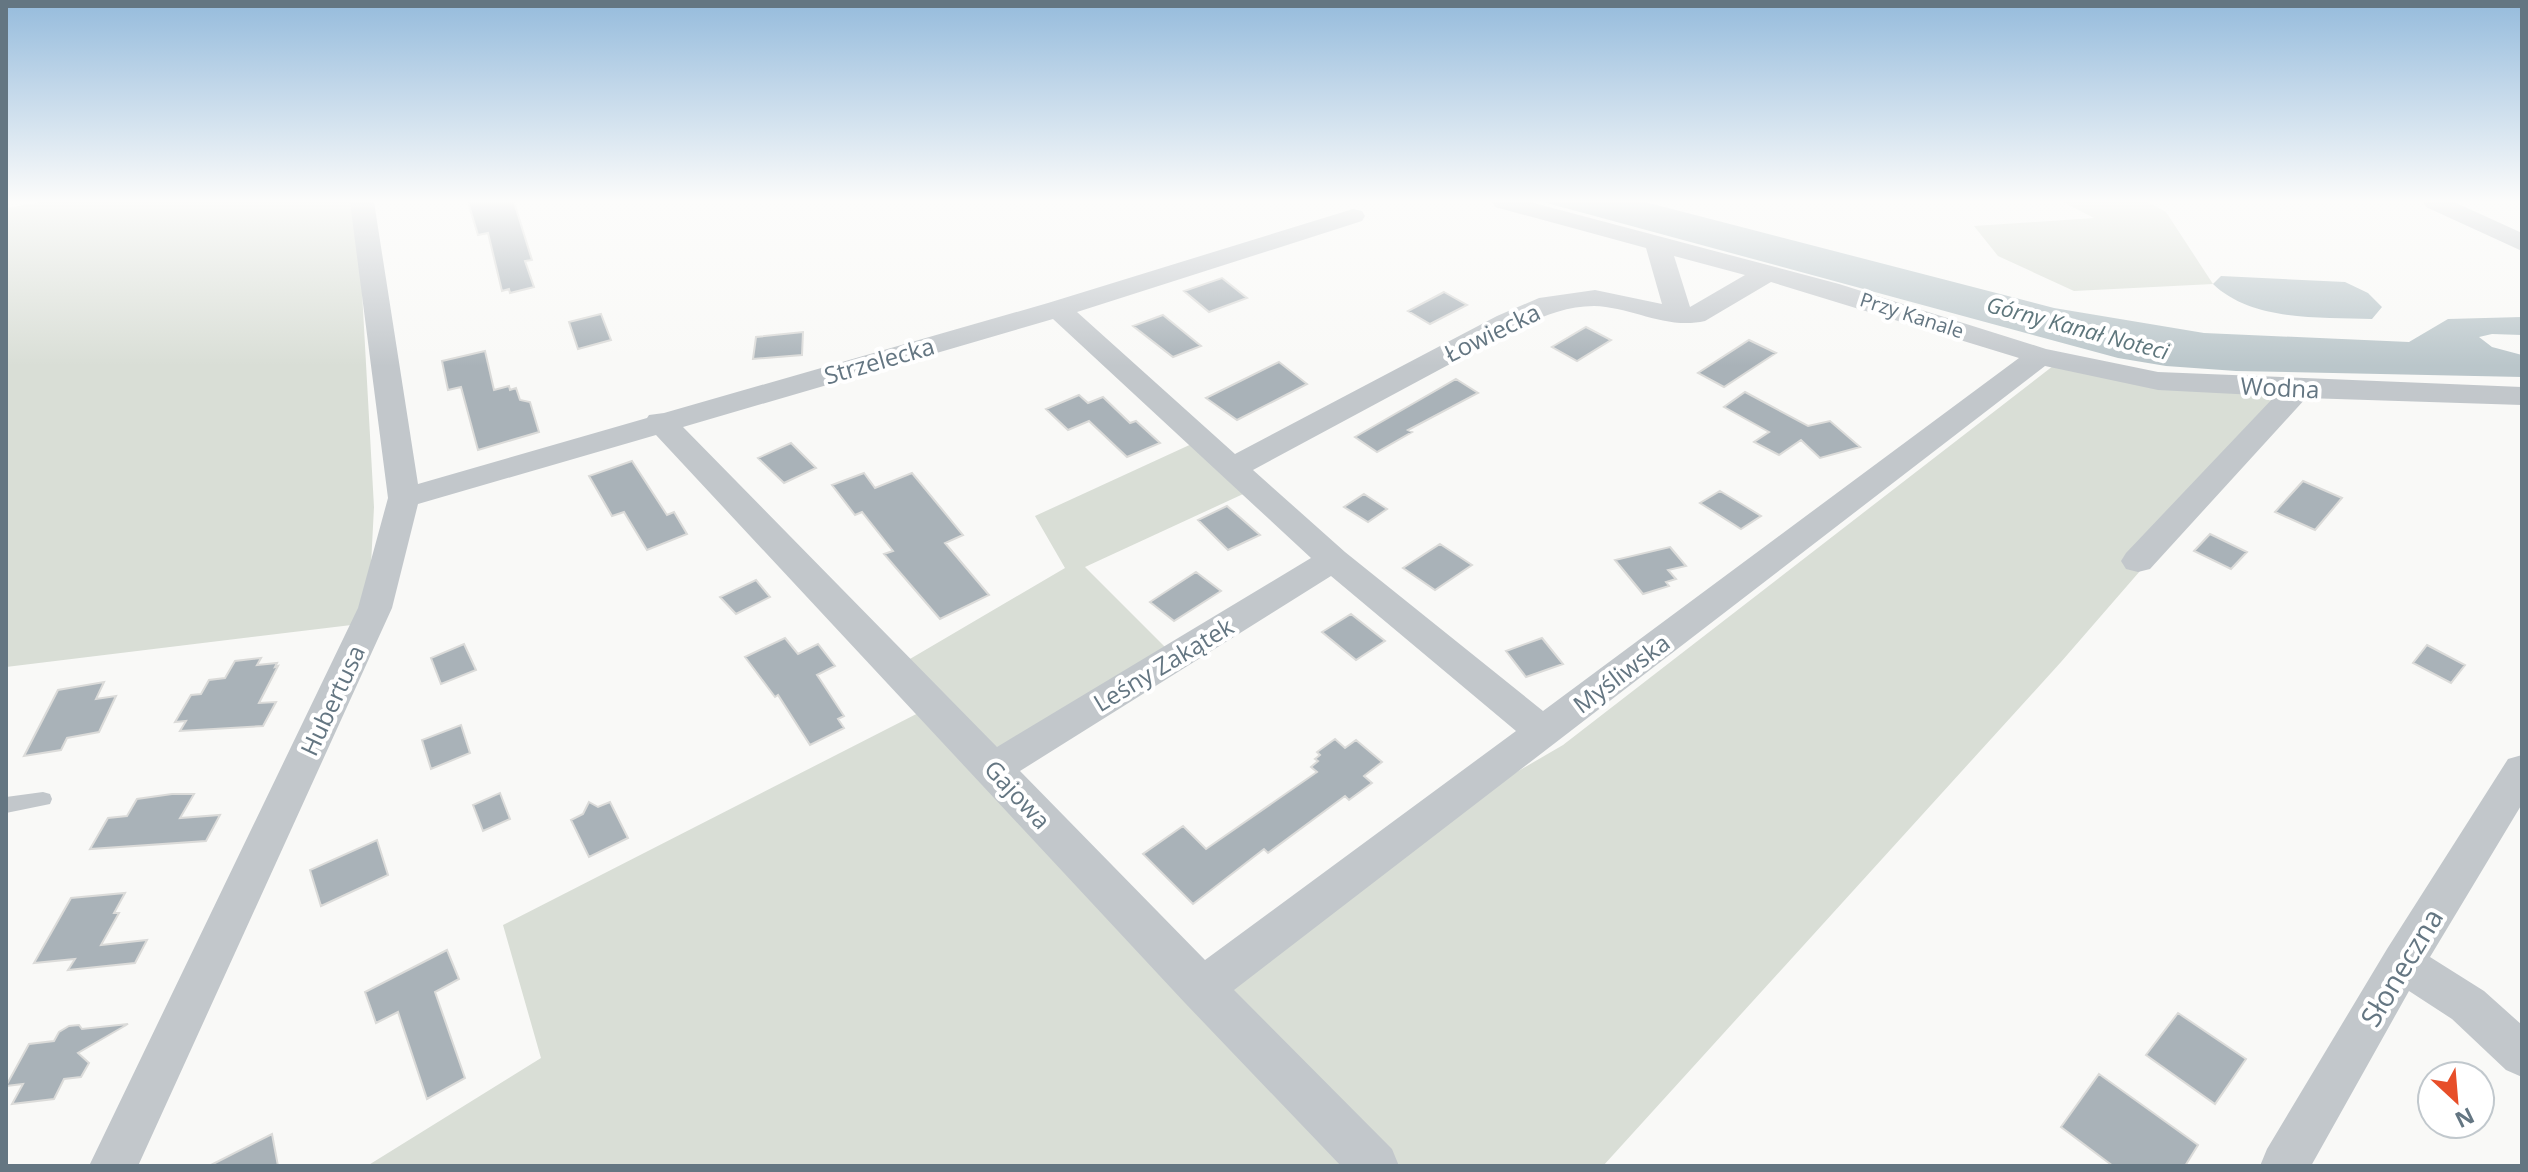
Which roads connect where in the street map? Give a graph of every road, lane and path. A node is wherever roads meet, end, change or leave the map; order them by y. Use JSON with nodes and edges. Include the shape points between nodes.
{"nodes":[{"id":1,"x":370,"y":257,"type":"edge"},
{"id":2,"x":1224,"y":257,"type":"edge"},
{"id":3,"x":1661,"y":257,"type":"edge"},
{"id":4,"x":1708,"y":257,"type":"edge"},
{"id":5,"x":1768,"y":273,"type":"junction"},
{"id":6,"x":1058,"y":309,"type":"junction"},
{"id":7,"x":1679,"y":316,"type":"junction"},
{"id":8,"x":2040,"y":356,"type":"junction"},
{"id":9,"x":2298,"y":389,"type":"junction"},
{"id":10,"x":2522,"y":396,"type":"edge"},
{"id":11,"x":660,"y":421,"type":"junction"},
{"id":12,"x":1231,"y":469,"type":"junction"},
{"id":13,"x":404,"y":498,"type":"junction"},
{"id":14,"x":1333,"y":560,"type":"junction"},
{"id":15,"x":2138,"y":561,"type":"dead end"},
{"id":16,"x":1543,"y":732,"type":"junction"},
{"id":17,"x":994,"y":768,"type":"junction"},
{"id":18,"x":2522,"y":770,"type":"edge"},
{"id":19,"x":43,"y":799,"type":"dead end"},
{"id":20,"x":6,"y":805,"type":"edge"},
{"id":21,"x":2402,"y":963,"type":"junction"},
{"id":22,"x":1201,"y":989,"type":"junction"},
{"id":23,"x":2522,"y":1055,"type":"edge"},
{"id":24,"x":113,"y":1166,"type":"edge"},
{"id":25,"x":1375,"y":1166,"type":"edge"},
{"id":26,"x":2284,"y":1166,"type":"edge"}],
"edges":[{"from":1,"to":13,"type":"street","name":"Hubertusa"},
{"from":2,"to":6,"type":"street","name":"Strzelecka"},
{"from":3,"to":7,"type":"street"},
{"from":4,"to":5,"type":"street","name":"Przy Kanale"},
{"from":5,"to":7,"type":"street","via":[[1695,315]]},
{"from":5,"to":8,"type":"street","name":"Przy Kanale"},
{"from":6,"to":11,"type":"street","name":"Strzelecka"},
{"from":6,"to":12,"type":"street"},
{"from":7,"to":12,"type":"street","name":"Łowiecka","via":[[1595,298],[1548,304]]},
{"from":8,"to":9,"type":"street","name":"Wodna","via":[[2158,381]]},
{"from":8,"to":16,"type":"street","name":"Myśliwska"},
{"from":9,"to":10,"type":"street","name":"Wodna"},
{"from":9,"to":15,"type":"street"},
{"from":11,"to":13,"type":"street","name":"Strzelecka"},
{"from":11,"to":17,"type":"street","name":"Gajowa"},
{"from":12,"to":14,"type":"street"},
{"from":13,"to":24,"type":"street","name":"Hubertusa","via":[[375,608]]},
{"from":14,"to":16,"type":"street"},
{"from":14,"to":17,"type":"street","name":"Leśny Zakątek"},
{"from":16,"to":22,"type":"street","name":"Myśliwska"},
{"from":17,"to":22,"type":"street","name":"Gajowa"},
{"from":18,"to":21,"type":"street","name":"Słoneczna"},
{"from":19,"to":20,"type":"lane"},
{"from":21,"to":23,"type":"street","via":[[2468,1005]]},
{"from":21,"to":26,"type":"street","name":"Słoneczna"},
{"from":22,"to":25,"type":"street","name":"Gajowa"}]}
